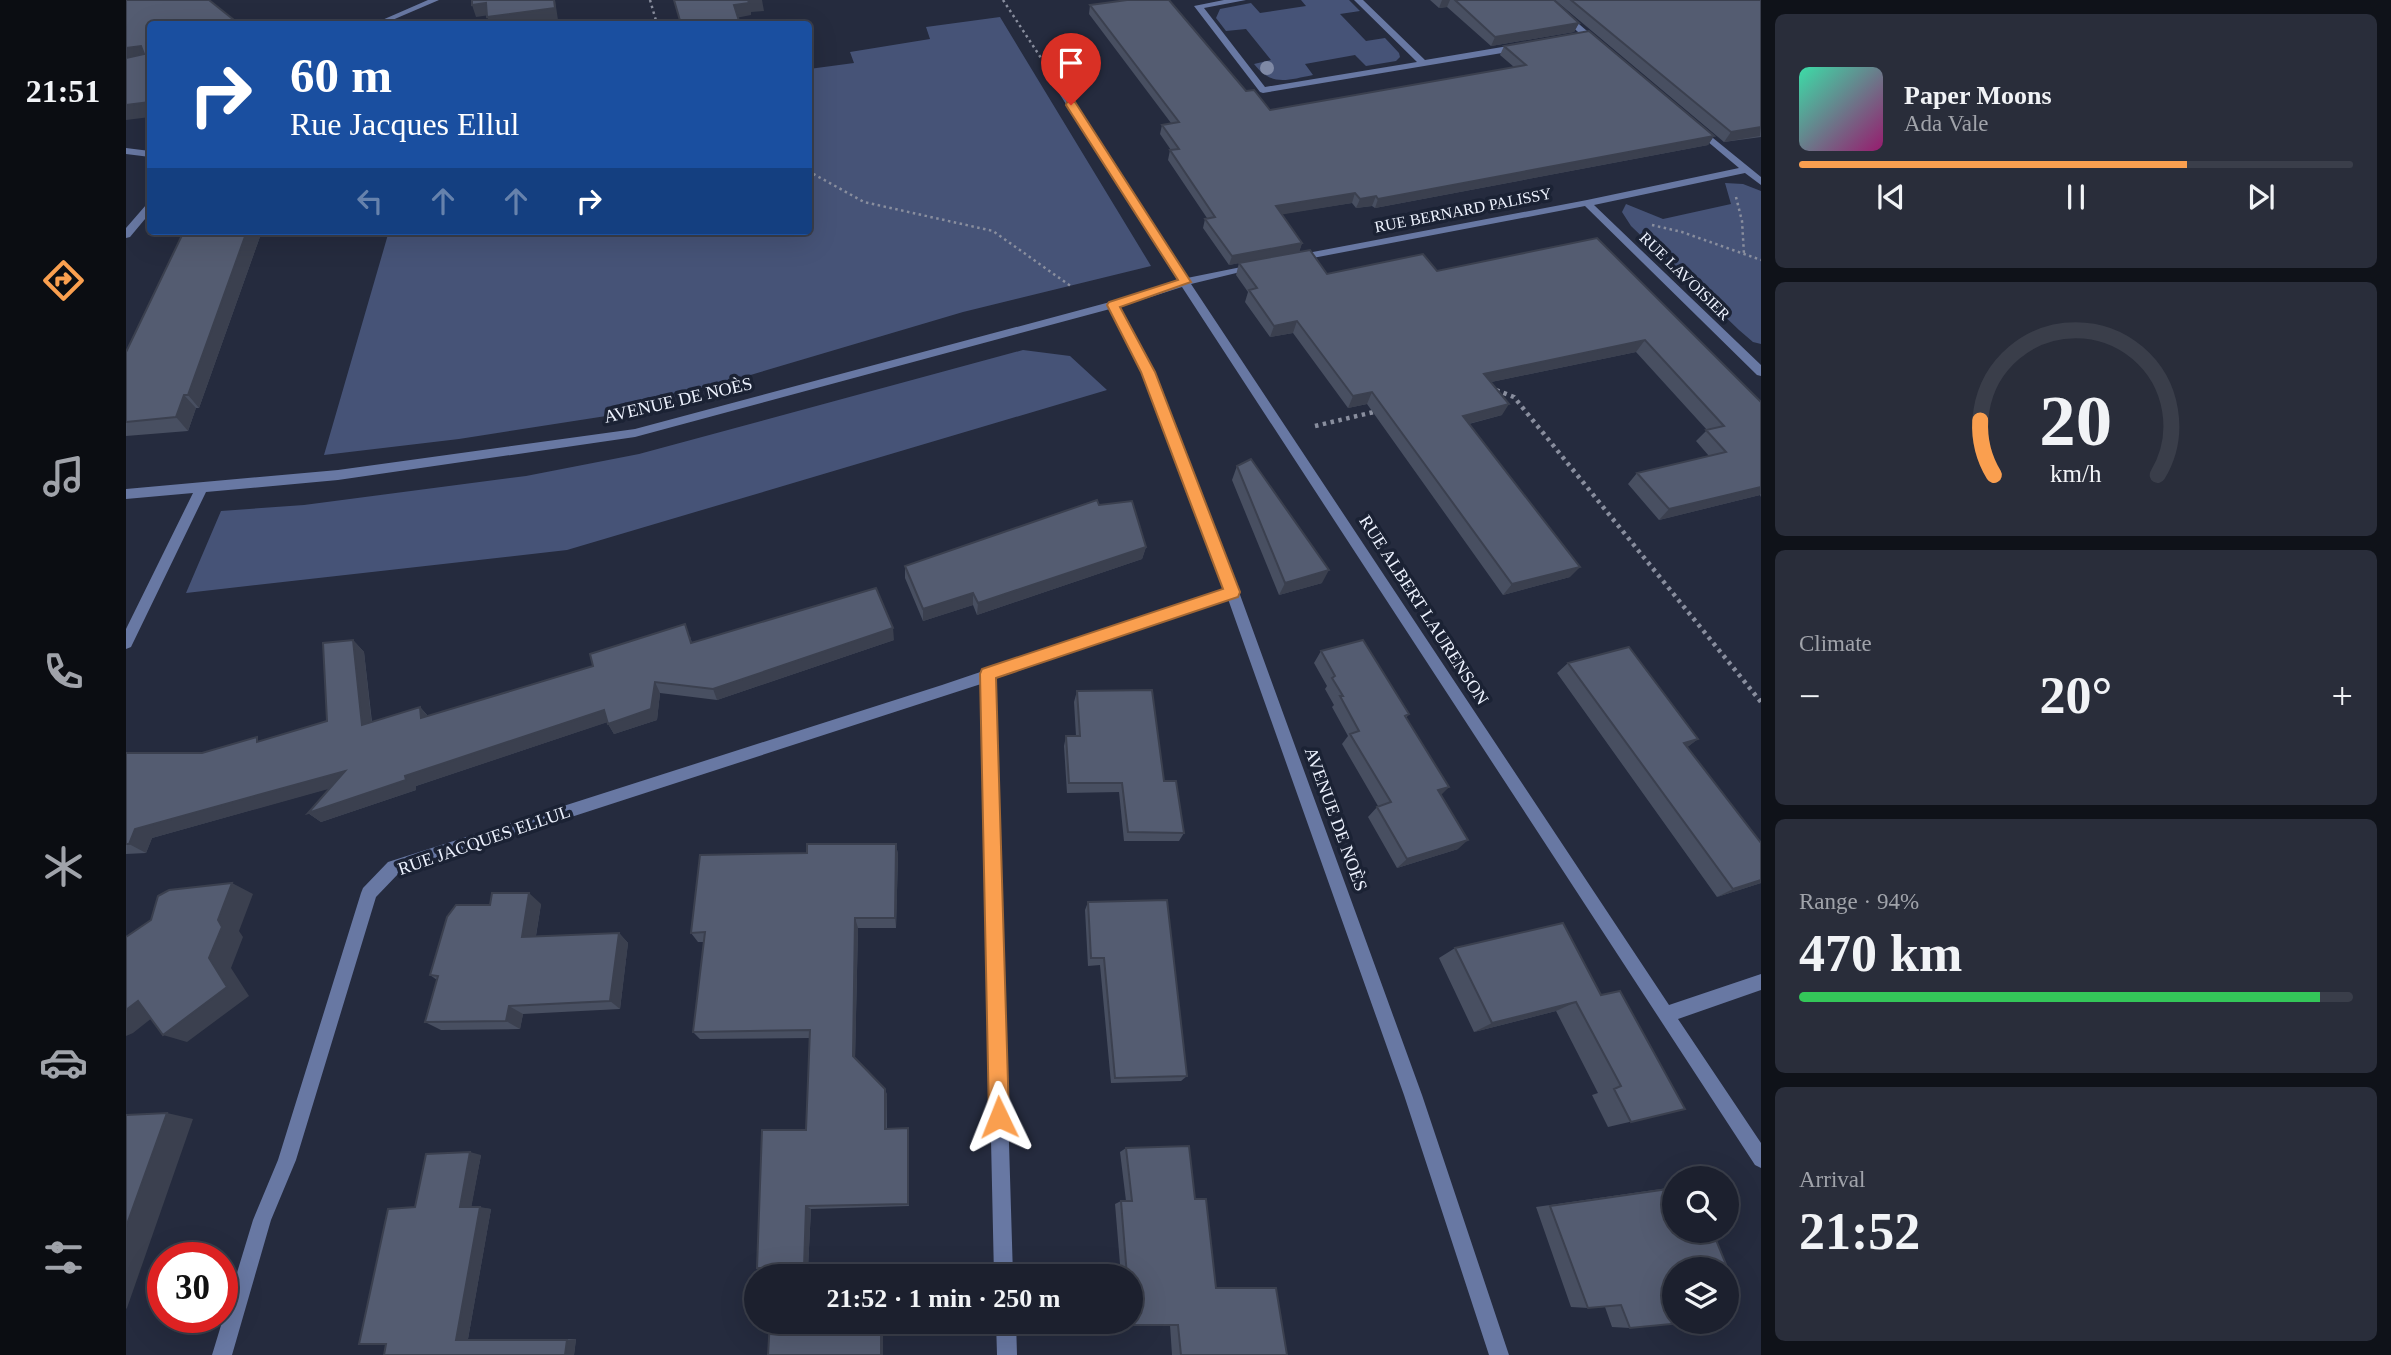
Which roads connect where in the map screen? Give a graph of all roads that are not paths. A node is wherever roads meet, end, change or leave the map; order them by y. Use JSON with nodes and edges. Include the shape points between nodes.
{"nodes":[{"id":1,"x":435,"y":0,"type":"edge"},
{"id":2,"x":1242,"y":0,"type":"edge"},
{"id":3,"x":1358,"y":0,"type":"edge"},
{"id":4,"x":1546,"y":0,"type":"edge"},
{"id":5,"x":383,"y":21,"type":"edge"},
{"id":6,"x":1587,"y":35,"type":"junction"},
{"id":7,"x":1574,"y":38,"type":"edge"},
{"id":8,"x":1532,"y":45,"type":"edge"},
{"id":9,"x":1608,"y":53,"type":"edge"},
{"id":10,"x":1423,"y":64,"type":"junction"},
{"id":11,"x":1057,"y":82,"type":"road end"},
{"id":12,"x":1693,"y":125,"type":"edge"},
{"id":13,"x":126,"y":151,"type":"edge"},
{"id":14,"x":147,"y":154,"type":"edge"},
{"id":15,"x":1746,"y":170,"type":"junction"},
{"id":16,"x":1761,"y":182,"type":"edge"},
{"id":17,"x":1587,"y":203,"type":"junction"},
{"id":18,"x":147,"y":210,"type":"edge"},
{"id":19,"x":126,"y":235,"type":"edge"},
{"id":20,"x":1288,"y":259,"type":"edge"},
{"id":21,"x":1275,"y":262,"type":"edge"},
{"id":22,"x":1185,"y":282,"type":"junction"},
{"id":23,"x":1113,"y":305,"type":"junction"},
{"id":24,"x":1761,"y":372,"type":"edge"},
{"id":25,"x":201,"y":489,"type":"junction"},
{"id":26,"x":126,"y":494,"type":"edge"},
{"id":27,"x":1232,"y":592,"type":"junction"},
{"id":28,"x":126,"y":643,"type":"edge"},
{"id":29,"x":988,"y":674,"type":"junction"},
{"id":30,"x":1761,"y":982,"type":"edge"},
{"id":31,"x":1667,"y":1014,"type":"junction"},
{"id":32,"x":1761,"y":1159,"type":"edge"},
{"id":33,"x":1004,"y":1264,"type":"edge"},
{"id":34,"x":1006,"y":1334,"type":"edge"},
{"id":35,"x":222,"y":1355,"type":"edge"},
{"id":36,"x":1007,"y":1355,"type":"edge"},
{"id":37,"x":1499,"y":1355,"type":"edge"}],
"edges":[{"from":1,"to":5,"type":"street"},
{"from":2,"to":10,"type":"street","via":[[1198,6],[1262,90]]},
{"from":3,"to":10,"type":"street"},
{"from":4,"to":6,"type":"street"},
{"from":6,"to":7,"type":"street"},
{"from":6,"to":9,"type":"street"},
{"from":8,"to":10,"type":"street"},
{"from":11,"to":22,"type":"street","name":"RUE ALBERT LAURENSON"},
{"from":12,"to":15,"type":"street"},
{"from":13,"to":14,"type":"street"},
{"from":15,"to":16,"type":"street"},
{"from":15,"to":17,"type":"street","name":"RUE BERNARD PALISSY"},
{"from":17,"to":20,"type":"street","name":"RUE BERNARD PALISSY"},
{"from":17,"to":24,"type":"street","name":"RUE LAVOISIER"},
{"from":18,"to":19,"type":"street"},
{"from":21,"to":22,"type":"street"},
{"from":22,"to":23,"type":"street","name":"AVENUE DE NOÈS"},
{"from":22,"to":31,"type":"street","name":"RUE ALBERT LAURENSON"},
{"from":23,"to":25,"type":"street","name":"AVENUE DE NOÈS","via":[[635,433],[338,475]]},
{"from":23,"to":27,"type":"street","name":"AVENUE DE NOÈS","via":[[1148,372]]},
{"from":25,"to":26,"type":"street","name":"AVENUE DE NOÈS"},
{"from":25,"to":28,"type":"street"},
{"from":27,"to":29,"type":"street","name":"RUE JACQUES ELLUL"},
{"from":27,"to":37,"type":"street","name":"AVENUE DE NOÈS","via":[[1405,1070]]},
{"from":29,"to":33,"type":"street"},
{"from":29,"to":35,"type":"street","name":"RUE JACQUES ELLUL","via":[[394,867],[369,893],[288,1160],[262,1220]]},
{"from":30,"to":31,"type":"street"},
{"from":31,"to":32,"type":"street","name":"RUE ALBERT LAURENSON"},
{"from":34,"to":36,"type":"street"}]}
